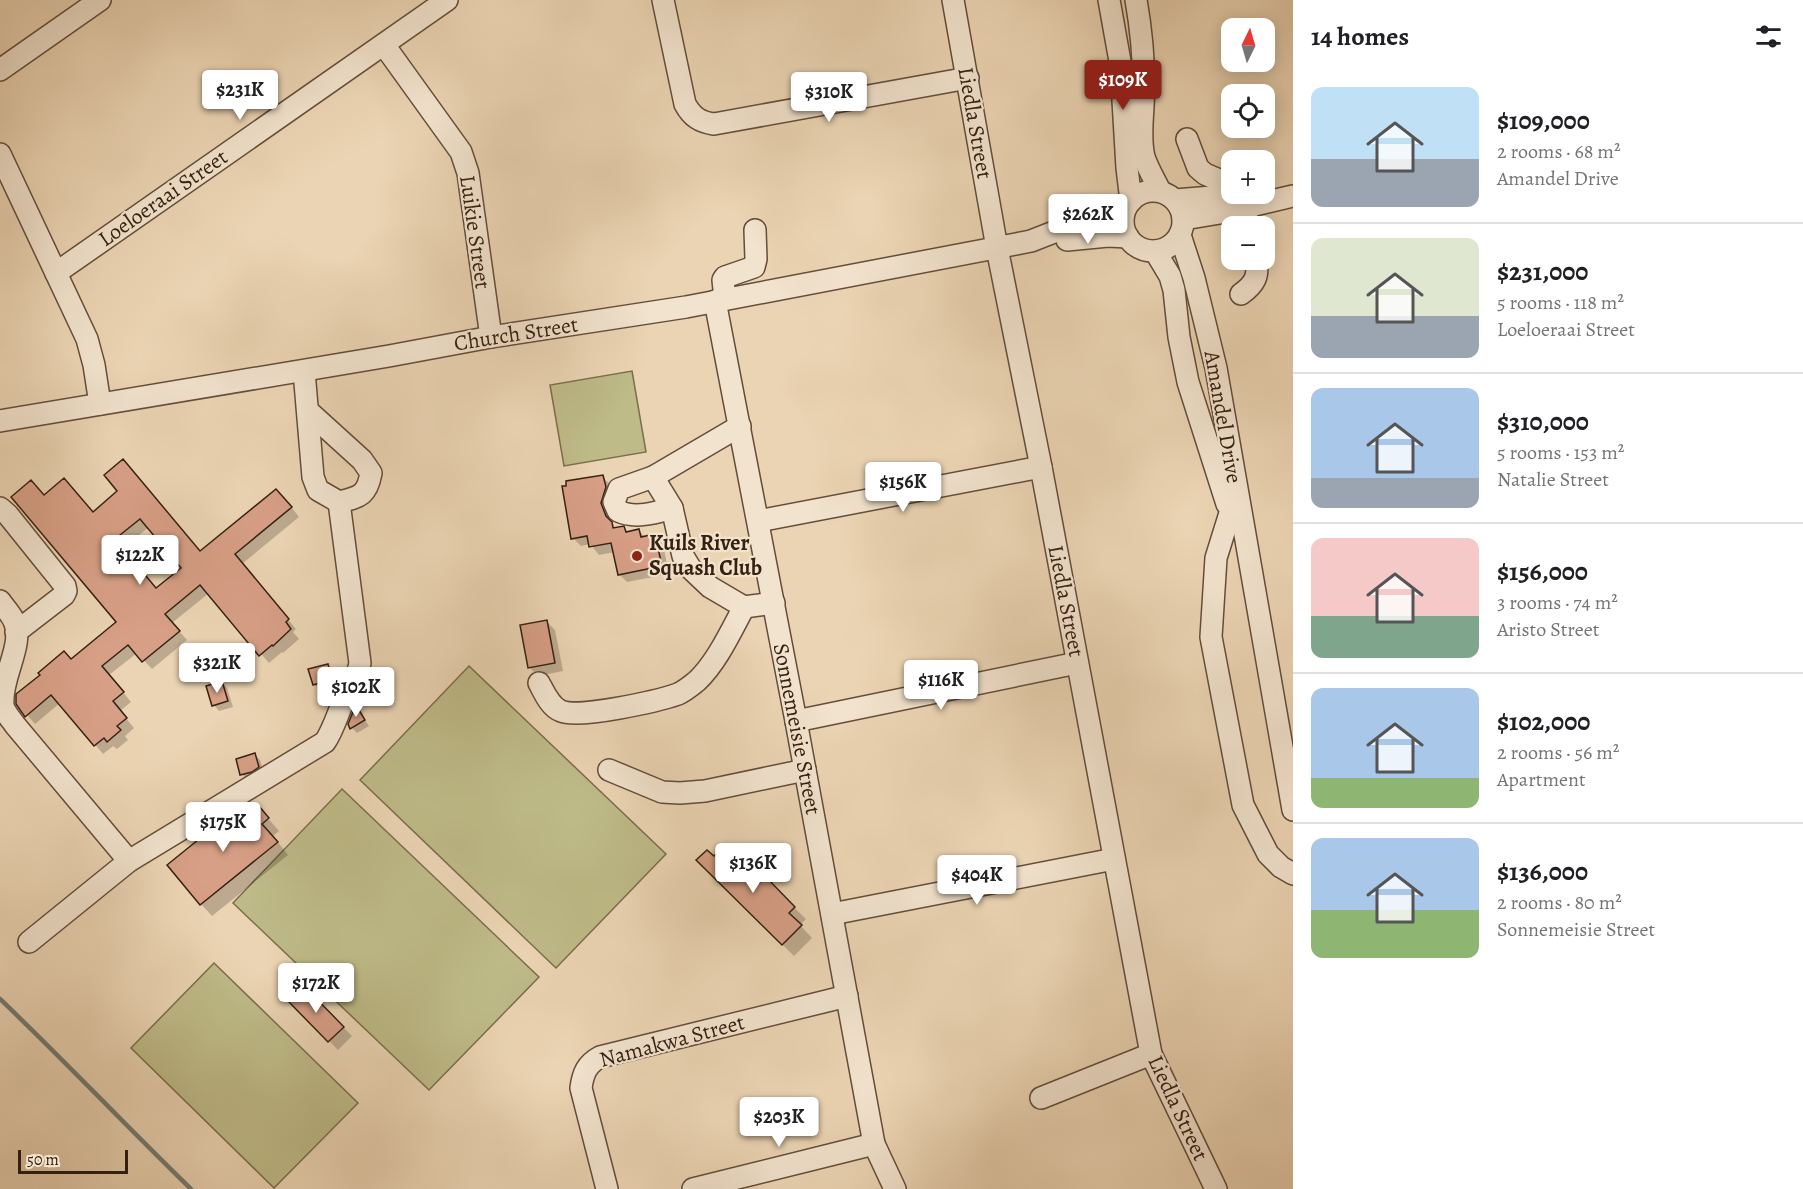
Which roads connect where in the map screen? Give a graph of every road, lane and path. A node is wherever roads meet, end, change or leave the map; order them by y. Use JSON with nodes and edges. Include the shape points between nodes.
{"nodes":[{"id":1,"x":99,"y":0,"type":"edge"},
{"id":2,"x":447,"y":0,"type":"edge"},
{"id":3,"x":663,"y":0,"type":"edge"},
{"id":4,"x":953,"y":0,"type":"edge"},
{"id":5,"x":1109,"y":0,"type":"edge"},
{"id":6,"x":1136,"y":0,"type":"edge"},
{"id":7,"x":384,"y":45,"type":"junction"},
{"id":8,"x":0,"y":70,"type":"edge"},
{"id":9,"x":968,"y":78,"type":"junction"},
{"id":10,"x":1187,"y":139,"type":"dead end"},
{"id":11,"x":0,"y":154,"type":"edge"},
{"id":12,"x":1293,"y":190,"type":"edge"},
{"id":13,"x":1275,"y":192,"type":"edge"},
{"id":14,"x":1167,"y":195,"type":"junction"},
{"id":15,"x":1293,"y":196,"type":"edge"},
{"id":16,"x":1129,"y":204,"type":"junction"},
{"id":17,"x":1246,"y":206,"type":"edge"},
{"id":18,"x":1182,"y":227,"type":"junction"},
{"id":19,"x":755,"y":230,"type":"dead end"},
{"id":20,"x":1128,"y":237,"type":"junction"},
{"id":21,"x":1031,"y":241,"type":"junction"},
{"id":22,"x":997,"y":248,"type":"junction"},
{"id":23,"x":1155,"y":251,"type":"junction"},
{"id":24,"x":1257,"y":270,"type":"edge"},
{"id":25,"x":56,"y":273,"type":"junction"},
{"id":26,"x":1241,"y":294,"type":"dead end"},
{"id":27,"x":720,"y":300,"type":"junction"},
{"id":28,"x":491,"y":337,"type":"junction"},
{"id":29,"x":304,"y":371,"type":"junction"},
{"id":30,"x":100,"y":404,"type":"junction"},
{"id":31,"x":308,"y":411,"type":"junction"},
{"id":32,"x":0,"y":421,"type":"edge"},
{"id":33,"x":740,"y":426,"type":"junction"},
{"id":34,"x":1041,"y":467,"type":"junction"},
{"id":35,"x":653,"y":477,"type":"junction"},
{"id":36,"x":339,"y":502,"type":"junction"},
{"id":37,"x":0,"y":508,"type":"edge"},
{"id":38,"x":672,"y":508,"type":"junction"},
{"id":39,"x":1230,"y":513,"type":"junction"},
{"id":40,"x":758,"y":521,"type":"junction"},
{"id":41,"x":0,"y":601,"type":"edge"},
{"id":42,"x":1256,"y":602,"type":"junction"},
{"id":43,"x":774,"y":603,"type":"junction"},
{"id":44,"x":744,"y":607,"type":"junction"},
{"id":45,"x":16,"y":632,"type":"junction"},
{"id":46,"x":1077,"y":663,"type":"junction"},
{"id":47,"x":539,"y":683,"type":"dead end"},
{"id":48,"x":796,"y":721,"type":"junction"},
{"id":49,"x":805,"y":770,"type":"junction"},
{"id":50,"x":609,"y":771,"type":"dead end"},
{"id":51,"x":1293,"y":810,"type":"edge"},
{"id":52,"x":1114,"y":859,"type":"junction"},
{"id":53,"x":129,"y":861,"type":"junction"},
{"id":54,"x":1293,"y":874,"type":"edge"},
{"id":55,"x":832,"y":914,"type":"junction"},
{"id":56,"x":29,"y":942,"type":"dead end"},
{"id":57,"x":847,"y":996,"type":"junction"},
{"id":58,"x":1151,"y":1054,"type":"junction"},
{"id":59,"x":1041,"y":1098,"type":"dead end"},
{"id":60,"x":874,"y":1144,"type":"junction"},
{"id":61,"x":764,"y":1181,"type":"edge"},
{"id":62,"x":607,"y":1189,"type":"edge"},
{"id":63,"x":693,"y":1189,"type":"edge"},
{"id":64,"x":895,"y":1189,"type":"edge"},
{"id":65,"x":1216,"y":1189,"type":"edge"}],
"edges":[{"from":1,"to":8,"type":"street"},
{"from":2,"to":7,"type":"street","name":"Loeloeraai Street"},
{"from":3,"to":9,"type":"street","via":[[685,104],[696,118],[714,124]]},
{"from":4,"to":9,"type":"street","name":"Liedla Street"},
{"from":5,"to":16,"type":"street","via":[[1121,67]]},
{"from":6,"to":14,"type":"street","via":[[1144,156]]},
{"from":7,"to":25,"type":"street","name":"Loeloeraai Street"},
{"from":7,"to":28,"type":"street","name":"Luikie Street","via":[[461,152],[468,173]]},
{"from":9,"to":22,"type":"street","name":"Liedla Street"},
{"from":10,"to":17,"type":"street","via":[[1198,168],[1219,180]]},
{"from":11,"to":25,"type":"street"},
{"from":12,"to":13,"type":"street"},
{"from":14,"to":16,"type":"street","via":[[1144,192]]},
{"from":14,"to":17,"type":"street"},
{"from":14,"to":18,"type":"street","via":[[1182,212]]},
{"from":15,"to":17,"type":"street"},
{"from":16,"to":20,"type":"street","via":[[1123,222]]},
{"from":16,"to":21,"type":"street","name":"Church Street","via":[[1104,219]]},
{"from":17,"to":18,"type":"street"},
{"from":18,"to":23,"type":"street","via":[[1170,246]]},
{"from":18,"to":42,"type":"street","name":"Amandel Drive","via":[[1216,368]]},
{"from":19,"to":27,"type":"street","via":[[754,267],[725,277]]},
{"from":20,"to":21,"type":"street","name":"Church Street"},
{"from":20,"to":23,"type":"street","via":[[1139,248]]},
{"from":21,"to":22,"type":"street","name":"Church Street"},
{"from":22,"to":27,"type":"street","name":"Church Street"},
{"from":22,"to":34,"type":"street","name":"Liedla Street"},
{"from":23,"to":39,"type":"street","name":"Amandel Drive","via":[[1170,276],[1188,382]]},
{"from":24,"to":26,"type":"street","via":[[1257,277]]},
{"from":25,"to":30,"type":"street","via":[[87,339]]},
{"from":27,"to":28,"type":"street","name":"Church Street"},
{"from":27,"to":33,"type":"street","name":"Sonnemeisie Street"},
{"from":28,"to":29,"type":"street","name":"Church Street"},
{"from":29,"to":30,"type":"street","name":"Church Street"},
{"from":29,"to":31,"type":"street"},
{"from":30,"to":32,"type":"street","name":"Church Street"},
{"from":31,"to":36,"type":"street","via":[[313,477],[318,490]]},
{"from":31,"to":36,"type":"street","via":[[371,473],[368,488],[357,498]]},
{"from":33,"to":35,"type":"street"},
{"from":33,"to":40,"type":"street","name":"Sonnemeisie Street"},
{"from":34,"to":40,"type":"street"},
{"from":34,"to":46,"type":"street","name":"Liedla Street"},
{"from":35,"to":38,"type":"street"},
{"from":35,"to":38,"type":"street","via":[[619,489],[615,507],[633,515]]},
{"from":36,"to":53,"type":"street","via":[[360,663],[358,676],[344,699],[332,732],[325,742]]},
{"from":37,"to":45,"type":"street","via":[[66,591]]},
{"from":38,"to":44,"type":"street","via":[[683,556],[691,569],[710,587]]},
{"from":39,"to":42,"type":"street","name":"Amandel Drive"},
{"from":39,"to":54,"type":"street","via":[[1216,558],[1211,637],[1243,805],[1268,854]]},
{"from":40,"to":43,"type":"street","name":"Sonnemeisie Street"},
{"from":41,"to":45,"type":"street","via":[[15,622]]},
{"from":42,"to":51,"type":"street","name":"Amandel Drive"},
{"from":43,"to":44,"type":"street"},
{"from":43,"to":48,"type":"street","name":"Sonnemeisie Street"},
{"from":44,"to":47,"type":"street","via":[[715,657],[698,680],[681,693],[580,714],[560,711]]},
{"from":45,"to":53,"type":"street","via":[[1,690],[3,707]]},
{"from":46,"to":48,"type":"street"},
{"from":46,"to":52,"type":"street","name":"Liedla Street"},
{"from":48,"to":49,"type":"street","name":"Sonnemeisie Street"},
{"from":49,"to":50,"type":"street","via":[[680,793],[662,792]]},
{"from":49,"to":55,"type":"street","name":"Sonnemeisie Street"},
{"from":52,"to":55,"type":"street"},
{"from":52,"to":58,"type":"street","name":"Liedla Street"},
{"from":53,"to":56,"type":"street"},
{"from":55,"to":57,"type":"street","name":"Sonnemeisie Street"},
{"from":57,"to":60,"type":"street","name":"Sonnemeisie Street"},
{"from":57,"to":62,"type":"street","name":"Namakwa Street","via":[[592,1062],[581,1088]]},
{"from":58,"to":59,"type":"street"},
{"from":58,"to":65,"type":"street","name":"Liedla Street"},
{"from":60,"to":61,"type":"street"},
{"from":60,"to":64,"type":"street","name":"Sonnemeisie Street"},
{"from":61,"to":63,"type":"street"}]}
